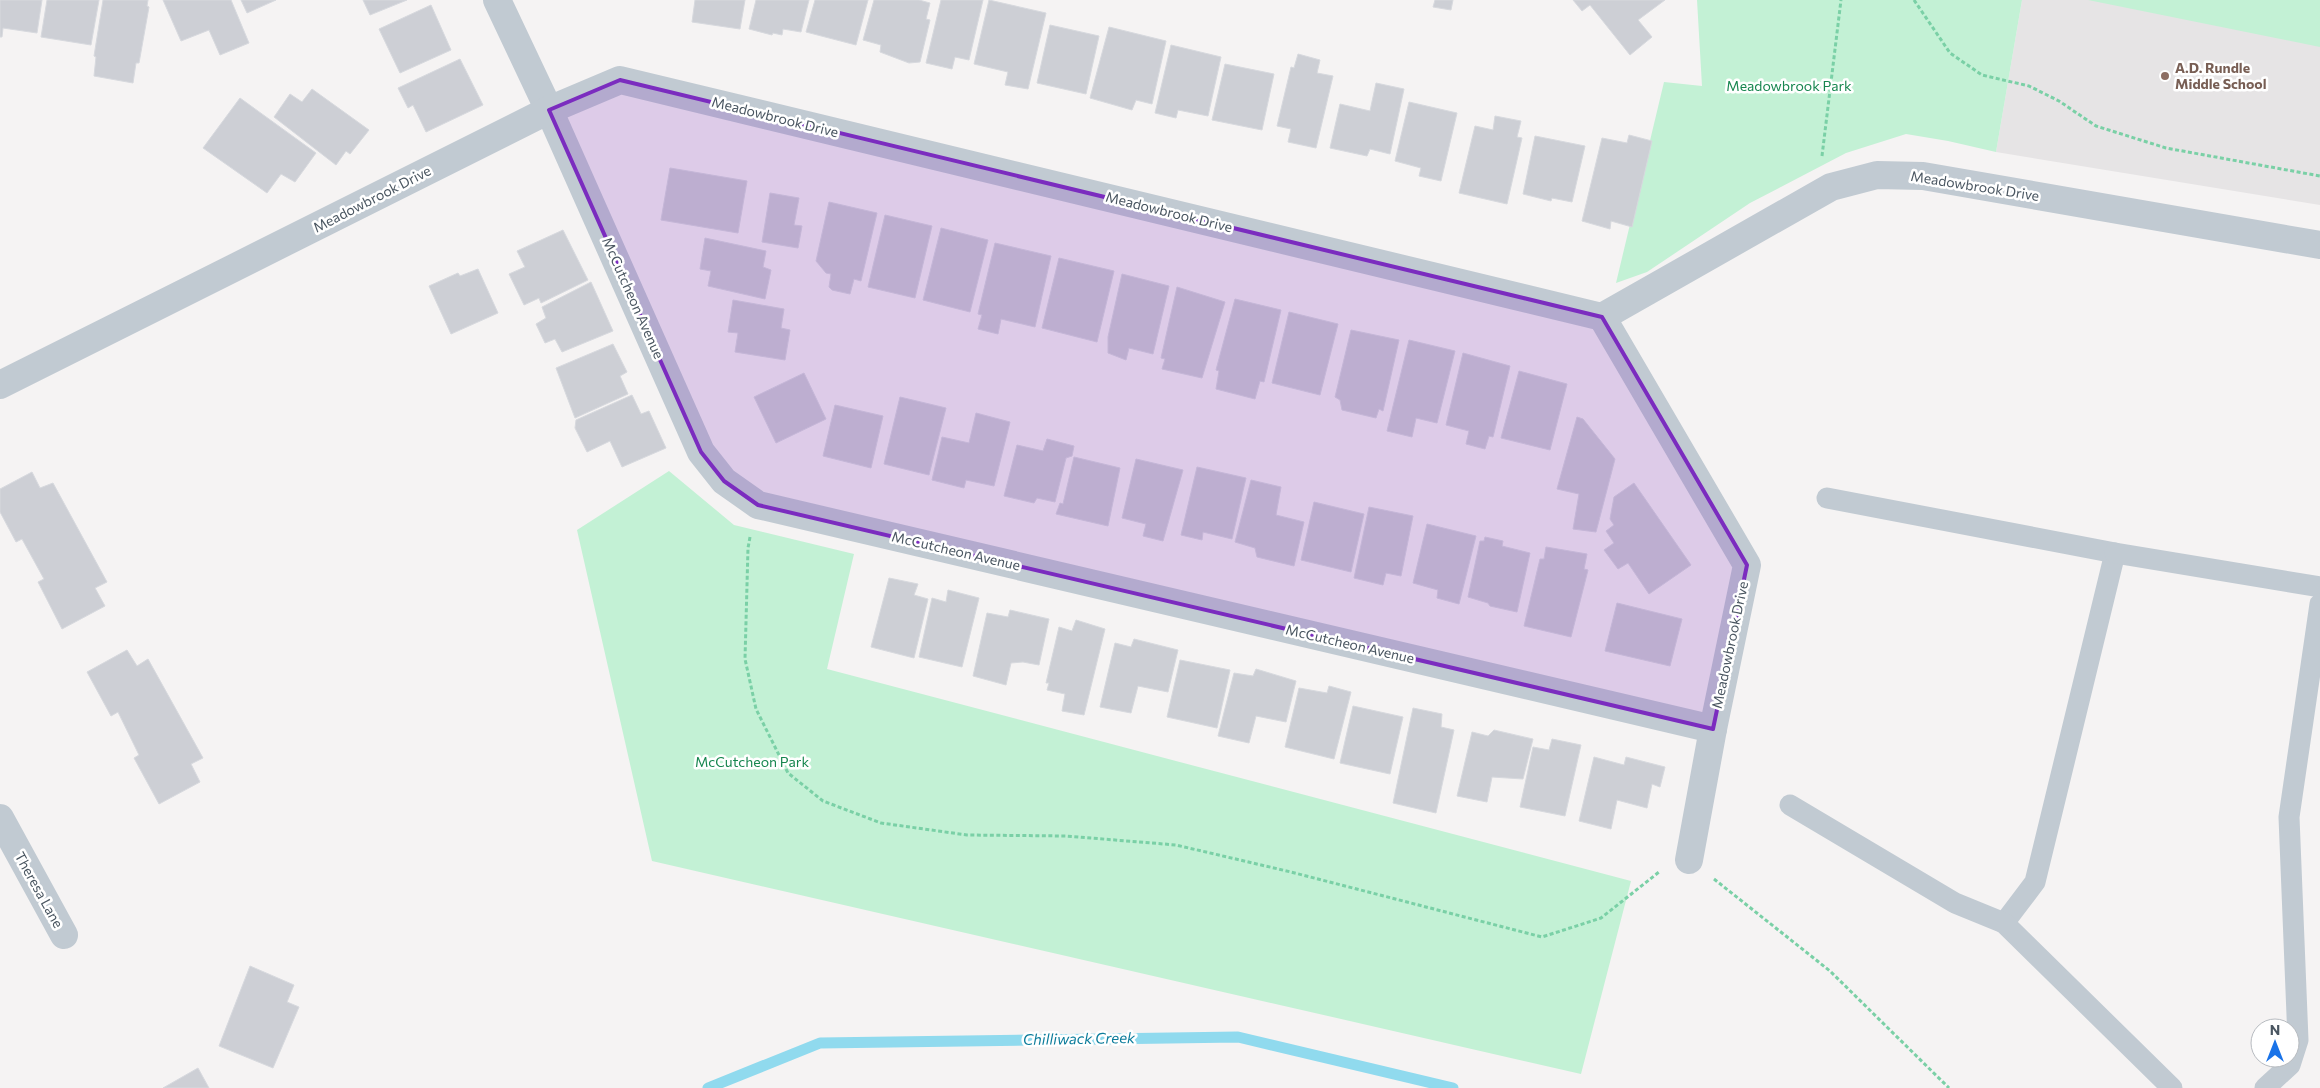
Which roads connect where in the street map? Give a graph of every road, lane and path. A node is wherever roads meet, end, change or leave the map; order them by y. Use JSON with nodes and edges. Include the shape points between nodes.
{"nodes":[{"id":1,"x":497,"y":0,"type":"edge"},
{"id":2,"x":1841,"y":0,"type":"edge"},
{"id":3,"x":1914,"y":0,"type":"edge"},
{"id":4,"x":549,"y":110,"type":"junction"},
{"id":5,"x":2320,"y":176,"type":"edge"},
{"id":6,"x":1817,"y":198,"type":"junction"},
{"id":7,"x":2320,"y":245,"type":"edge"},
{"id":8,"x":1602,"y":316,"type":"junction"},
{"id":9,"x":0,"y":385,"type":"edge"},
{"id":10,"x":1827,"y":498,"type":"dead end"},
{"id":11,"x":758,"y":505,"type":"junction"},
{"id":12,"x":2115,"y":553,"type":"junction"},
{"id":13,"x":2320,"y":587,"type":"edge"},
{"id":14,"x":2320,"y":604,"type":"edge"},
{"id":15,"x":1713,"y":729,"type":"junction"},
{"id":16,"x":1790,"y":805,"type":"dead end"},
{"id":17,"x":0,"y":818,"type":"edge"},
{"id":18,"x":1690,"y":860,"type":"junction"},
{"id":19,"x":2004,"y":922,"type":"junction"},
{"id":20,"x":64,"y":935,"type":"dead end"},
{"id":21,"x":1949,"y":1088,"type":"edge"},
{"id":22,"x":2172,"y":1088,"type":"edge"},
{"id":23,"x":2265,"y":1088,"type":"edge"}],
"edges":[{"from":1,"to":4,"type":"street","name":"McCutcheon Avenue"},
{"from":2,"to":6,"type":"path"},
{"from":3,"to":5,"type":"path","via":[[1950,53],[1982,75],[2029,86],[2059,101],[2096,126],[2166,148]]},
{"from":4,"to":8,"type":"street","name":"Meadowbrook Drive","via":[[620,80]]},
{"from":4,"to":9,"type":"street","name":"Meadowbrook Drive"},
{"from":4,"to":11,"type":"street","name":"McCutcheon Avenue","via":[[702,452],[724,481]]},
{"from":6,"to":7,"type":"street","name":"Meadowbrook Drive","via":[[1832,188],[1878,175],[1923,176]]},
{"from":6,"to":8,"type":"street","name":"Meadowbrook Drive"},
{"from":8,"to":15,"type":"street","name":"Meadowbrook Drive","via":[[1747,564]]},
{"from":10,"to":12,"type":"lane"},
{"from":11,"to":15,"type":"street","name":"McCutcheon Avenue"},
{"from":11,"to":18,"type":"path","via":[[748,548],[745,658],[754,701],[788,773],[823,801],[881,823],[968,834],[1066,836],[1176,845],[1542,937],[1601,918],[1663,868]]},
{"from":12,"to":13,"type":"lane"},
{"from":12,"to":19,"type":"lane","via":[[2036,882]]},
{"from":14,"to":23,"type":"lane","via":[[2289,817],[2298,1040],[2290,1065]]},
{"from":15,"to":18,"type":"street","name":"Meadowbrook Drive"},
{"from":16,"to":19,"type":"lane","via":[[1955,903]]},
{"from":17,"to":20,"type":"street","name":"Theresa Lane"},
{"from":18,"to":21,"type":"path","via":[[1830,971]]},
{"from":19,"to":22,"type":"lane"}]}
